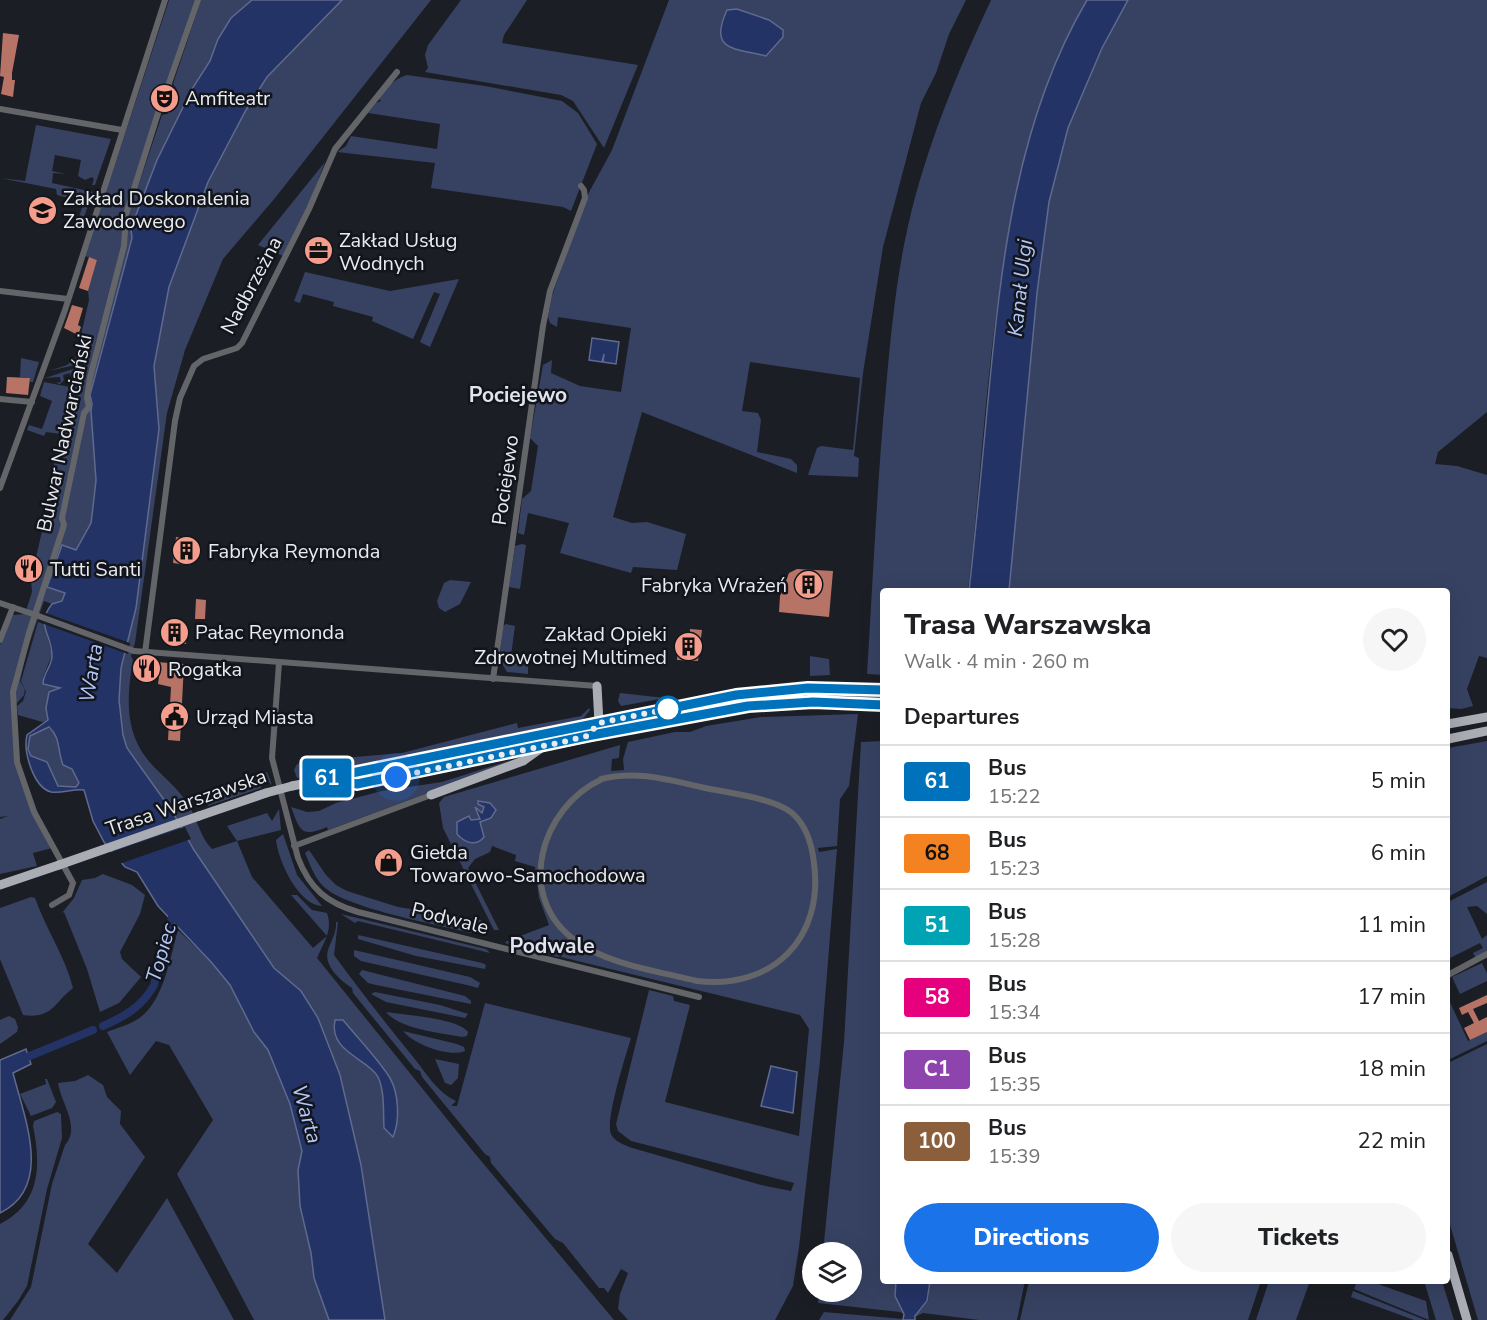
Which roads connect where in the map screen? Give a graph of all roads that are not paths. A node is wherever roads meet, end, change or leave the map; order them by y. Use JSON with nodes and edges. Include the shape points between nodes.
{"nodes":[{"id":1,"x":165,"y":0,"type":"edge"},
{"id":2,"x":198,"y":0,"type":"edge"},
{"id":3,"x":397,"y":72,"type":"dead end"},
{"id":4,"x":0,"y":109,"type":"edge"},
{"id":5,"x":122,"y":130,"type":"junction"},
{"id":6,"x":581,"y":186,"type":"dead end"},
{"id":7,"x":0,"y":291,"type":"edge"},
{"id":8,"x":68,"y":299,"type":"junction"},
{"id":9,"x":0,"y":399,"type":"edge"},
{"id":10,"x":32,"y":402,"type":"junction"},
{"id":11,"x":0,"y":488,"type":"edge"},
{"id":12,"x":0,"y":603,"type":"edge"},
{"id":13,"x":13,"y":607,"type":"junction"},
{"id":14,"x":0,"y":640,"type":"edge"},
{"id":15,"x":145,"y":653,"type":"junction"},
{"id":16,"x":279,"y":663,"type":"junction"},
{"id":17,"x":493,"y":679,"type":"junction"},
{"id":18,"x":597,"y":686,"type":"joint"},
{"id":19,"x":880,"y":690,"type":"edge"},
{"id":20,"x":880,"y":705,"type":"edge"},
{"id":21,"x":1487,"y":717,"type":"edge"},
{"id":22,"x":599,"y":723,"type":"junction"},
{"id":23,"x":1450,"y":724,"type":"edge"},
{"id":24,"x":1487,"y":730,"type":"edge"},
{"id":25,"x":587,"y":736,"type":"junction"},
{"id":26,"x":1450,"y":739,"type":"edge"},
{"id":27,"x":543,"y":747,"type":"junction"},
{"id":28,"x":327,"y":778,"type":"junction"},
{"id":29,"x":602,"y":779,"type":"joint"},
{"id":30,"x":431,"y":795,"type":"joint"},
{"id":31,"x":294,"y":846,"type":"junction"},
{"id":32,"x":0,"y":880,"type":"edge"},
{"id":33,"x":12,"y":881,"type":"junction"},
{"id":34,"x":0,"y":885,"type":"edge"},
{"id":35,"x":52,"y":905,"type":"dead end"},
{"id":36,"x":1487,"y":954,"type":"edge"},
{"id":37,"x":1450,"y":974,"type":"edge"},
{"id":38,"x":699,"y":997,"type":"dead end"},
{"id":39,"x":1450,"y":1262,"type":"edge"},
{"id":40,"x":1467,"y":1320,"type":"edge"}],
"edges":[{"from":1,"to":5,"type":"street"},
{"from":2,"to":35,"type":"street","name":"Bulwar Nadwarciański","via":[[168,86],[174,92],[175,103],[168,110],[159,110],[126,214],[124,246],[90,378],[89,407],[84,413],[62,518],[64,525],[13,692],[17,762],[34,812],[73,883],[69,896]]},
{"from":3,"to":15,"type":"street","name":"Nadbrzeżna","via":[[335,149],[240,345],[199,361],[189,373],[175,421]]},
{"from":4,"to":5,"type":"street"},
{"from":5,"to":8,"type":"street"},
{"from":6,"to":17,"type":"street","name":"Pociejewo","via":[[585,198],[550,291],[543,326]]},
{"from":7,"to":8,"type":"street"},
{"from":8,"to":10,"type":"street"},
{"from":9,"to":10,"type":"street"},
{"from":10,"to":11,"type":"street"},
{"from":12,"to":13,"type":"street"},
{"from":13,"to":14,"type":"street"},
{"from":13,"to":15,"type":"street","bridge":true},
{"from":15,"to":16,"type":"street"},
{"from":16,"to":17,"type":"street"},
{"from":16,"to":31,"type":"street","name":"Podwale","via":[[272,758]]},
{"from":17,"to":18,"type":"street"},
{"from":18,"to":22,"type":"main road"},
{"from":19,"to":22,"type":"main road","name":"Trasa Warszawska","via":[[776,690]]},
{"from":20,"to":25,"type":"main road","via":[[807,702],[748,706]]},
{"from":21,"to":23,"type":"main road"},
{"from":22,"to":25,"type":"main road"},
{"from":22,"to":28,"type":"main road","name":"Trasa Warszawska"},
{"from":24,"to":26,"type":"main road"},
{"from":25,"to":27,"type":"main road"},
{"from":27,"to":28,"type":"main road","via":[[357,784]]},
{"from":27,"to":30,"type":"main road","via":[[523,761]]},
{"from":28,"to":33,"type":"main road","name":"Trasa Warszawska","bridge":true,"via":[[266,793]]},
{"from":29,"to":29,"type":"street","via":[[571,799],[558,814],[544,848],[541,879],[546,902],[556,921],[574,940],[597,954],[713,983],[749,978],[786,957],[806,928],[815,896],[808,836],[792,814],[772,804],[645,774]]},
{"from":30,"to":31,"type":"street"},
{"from":31,"to":38,"type":"street","name":"Podwale","via":[[303,871],[316,890],[336,906]]},
{"from":32,"to":33,"type":"main road"},
{"from":33,"to":34,"type":"main road","name":"Trasa Warszawska"},
{"from":36,"to":37,"type":"street"},
{"from":39,"to":40,"type":"main road"}]}
